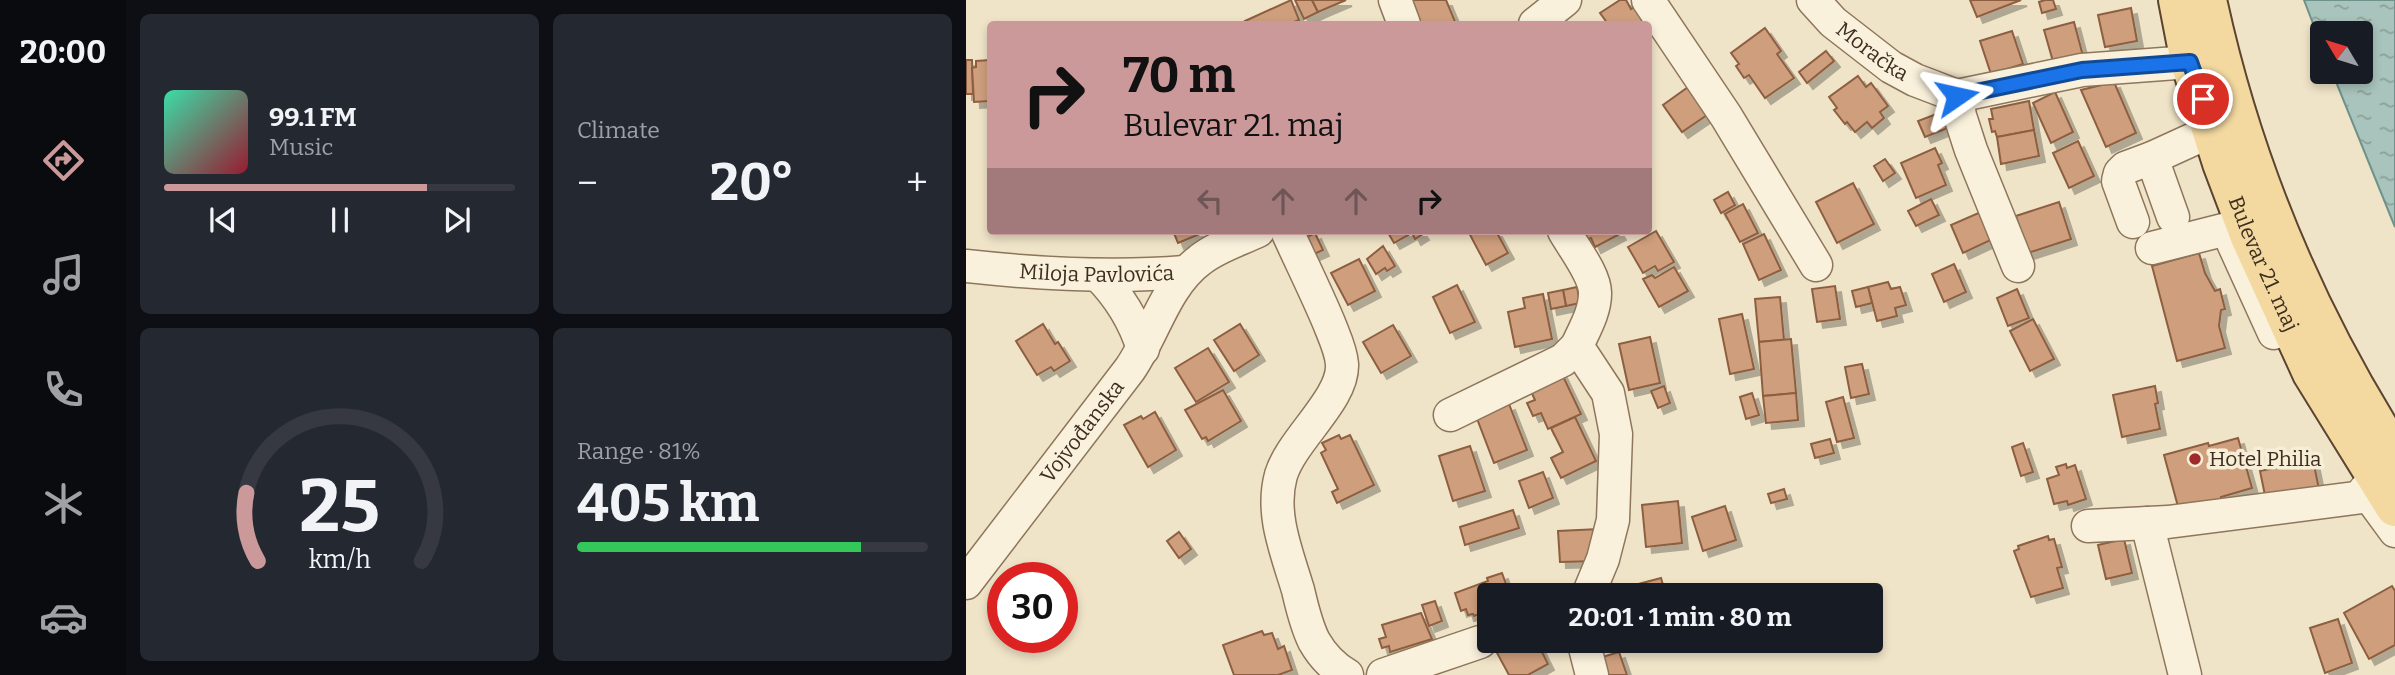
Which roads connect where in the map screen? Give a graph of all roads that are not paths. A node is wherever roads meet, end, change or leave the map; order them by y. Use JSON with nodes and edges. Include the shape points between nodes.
{"nodes":[{"id":1,"x":1395,"y":0,"type":"edge"},
{"id":2,"x":1565,"y":0,"type":"edge"},
{"id":3,"x":1648,"y":0,"type":"edge"},
{"id":4,"x":1813,"y":0,"type":"edge"},
{"id":5,"x":2178,"y":0,"type":"edge"},
{"id":6,"x":2207,"y":0,"type":"edge"},
{"id":7,"x":1403,"y":21,"type":"edge"},
{"id":8,"x":1539,"y":21,"type":"edge"},
{"id":9,"x":2190,"y":62,"type":"junction"},
{"id":10,"x":1957,"y":96,"type":"junction"},
{"id":11,"x":2203,"y":99,"type":"junction"},
{"id":12,"x":2198,"y":137,"type":"junction"},
{"id":13,"x":2157,"y":173,"type":"junction"},
{"id":14,"x":2129,"y":211,"type":"dead end"},
{"id":15,"x":2173,"y":217,"type":"dead end"},
{"id":16,"x":2227,"y":229,"type":"junction"},
{"id":17,"x":1250,"y":235,"type":"edge"},
{"id":18,"x":1289,"y":235,"type":"edge"},
{"id":19,"x":1566,"y":235,"type":"edge"},
{"id":20,"x":2152,"y":248,"type":"dead end"},
{"id":21,"x":1816,"y":265,"type":"dead end"},
{"id":22,"x":966,"y":266,"type":"edge"},
{"id":23,"x":2018,"y":266,"type":"dead end"},
{"id":24,"x":1185,"y":272,"type":"junction"},
{"id":25,"x":1098,"y":275,"type":"junction"},
{"id":26,"x":1577,"y":346,"type":"junction"},
{"id":27,"x":1143,"y":349,"type":"junction"},
{"id":28,"x":1450,"y":415,"type":"dead end"},
{"id":29,"x":2395,"y":454,"type":"edge"},
{"id":30,"x":2383,"y":499,"type":"edge"},
{"id":31,"x":2147,"y":523,"type":"junction"},
{"id":32,"x":2088,"y":526,"type":"dead end"},
{"id":33,"x":2395,"y":531,"type":"edge"},
{"id":34,"x":966,"y":583,"type":"edge"},
{"id":35,"x":1593,"y":583,"type":"edge"},
{"id":36,"x":1477,"y":643,"type":"edge"},
{"id":37,"x":1586,"y":653,"type":"edge"},
{"id":38,"x":1347,"y":675,"type":"edge"},
{"id":39,"x":1383,"y":675,"type":"edge"},
{"id":40,"x":1592,"y":675,"type":"edge"},
{"id":41,"x":2185,"y":675,"type":"edge"}],
"edges":[{"from":1,"to":7,"type":"street"},
{"from":2,"to":8,"type":"street"},
{"from":3,"to":21,"type":"street","via":[[1726,116]]},
{"from":4,"to":10,"type":"street","name":"Moračka","via":[[1833,22],[1891,67]]},
{"from":5,"to":9,"type":"main road","name":"Bulevar 21. maj"},
{"from":6,"to":29,"type":"main road","name":"Bulevar 21. maj","via":[[2229,87],[2269,207],[2318,320]]},
{"from":9,"to":10,"type":"street","via":[[2082,70]]},
{"from":9,"to":11,"type":"main road","name":"Bulevar 21. maj"},
{"from":10,"to":23,"type":"street","via":[[1971,150]]},
{"from":11,"to":12,"type":"street"},
{"from":11,"to":30,"type":"main road","name":"Bulevar 21. maj","via":[[2250,237],[2297,344]]},
{"from":12,"to":13,"type":"street"},
{"from":12,"to":16,"type":"street"},
{"from":13,"to":14,"type":"street"},
{"from":13,"to":15,"type":"street"},
{"from":16,"to":20,"type":"street"},
{"from":16,"to":30,"type":"street","via":[[2290,365]]},
{"from":17,"to":24,"type":"street","name":"Miloja Pavlovića","via":[[1202,258]]},
{"from":18,"to":38,"type":"street","via":[[1317,293],[1342,363],[1333,394],[1293,450],[1282,474],[1280,529],[1313,640],[1324,657]]},
{"from":19,"to":26,"type":"street","via":[[1594,282],[1591,312]]},
{"from":22,"to":25,"type":"street","name":"Miloja Pavlovića"},
{"from":24,"to":25,"type":"street","name":"Miloja Pavlovića"},
{"from":24,"to":27,"type":"street","name":"Vojvođanska"},
{"from":25,"to":27,"type":"street","via":[[1125,306]]},
{"from":26,"to":28,"type":"street","via":[[1563,360]]},
{"from":26,"to":35,"type":"street","via":[[1608,393],[1616,434],[1613,520]]},
{"from":27,"to":34,"type":"street","name":"Vojvođanska"},
{"from":30,"to":31,"type":"street"},
{"from":30,"to":33,"type":"street"},
{"from":31,"to":32,"type":"street"},
{"from":31,"to":41,"type":"street"},
{"from":36,"to":39,"type":"street"},
{"from":37,"to":40,"type":"street"}]}
